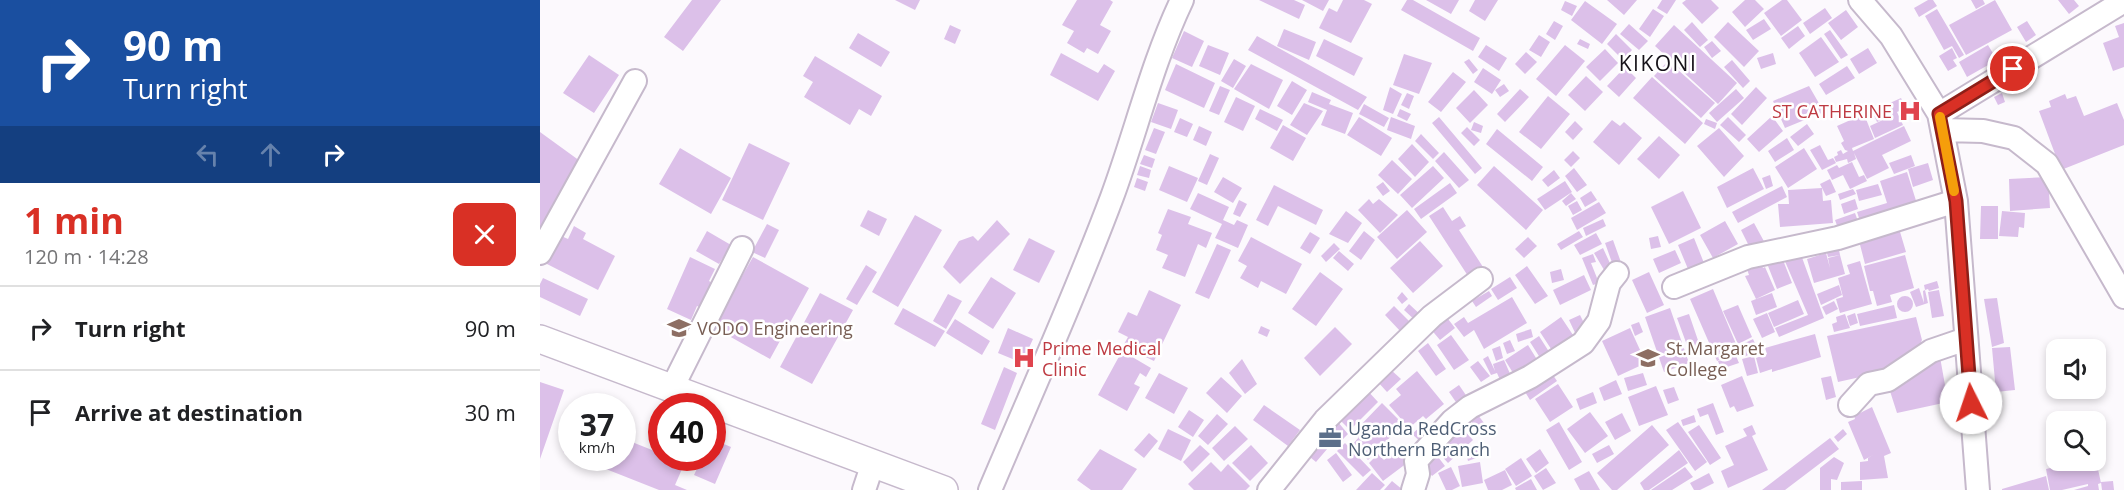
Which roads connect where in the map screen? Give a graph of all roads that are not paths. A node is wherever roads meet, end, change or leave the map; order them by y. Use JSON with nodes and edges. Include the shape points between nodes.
{"nodes":[{"id":1,"x":1182,"y":0,"type":"edge"},
{"id":2,"x":1860,"y":0,"type":"edge"},
{"id":3,"x":2124,"y":1,"type":"edge"},
{"id":4,"x":635,"y":81,"type":"dead end"},
{"id":5,"x":1941,"y":122,"type":"junction"},
{"id":6,"x":1956,"y":201,"type":"junction"},
{"id":7,"x":742,"y":248,"type":"dead end"},
{"id":8,"x":540,"y":253,"type":"edge"},
{"id":9,"x":1617,"y":273,"type":"dead end"},
{"id":10,"x":1481,"y":279,"type":"dead end"},
{"id":11,"x":1674,"y":287,"type":"dead end"},
{"id":12,"x":2124,"y":297,"type":"edge"},
{"id":13,"x":540,"y":339,"type":"edge"},
{"id":14,"x":1966,"y":339,"type":"junction"},
{"id":15,"x":672,"y":388,"type":"junction"},
{"id":16,"x":1850,"y":405,"type":"dead end"},
{"id":17,"x":873,"y":463,"type":"junction"},
{"id":18,"x":864,"y":490,"type":"edge"},
{"id":19,"x":944,"y":490,"type":"edge"},
{"id":20,"x":990,"y":490,"type":"edge"},
{"id":21,"x":1269,"y":490,"type":"edge"},
{"id":22,"x":1413,"y":490,"type":"edge"},
{"id":23,"x":1978,"y":490,"type":"edge"}],
"edges":[{"from":1,"to":20,"type":"street","via":[[1097,236]]},
{"from":2,"to":5,"type":"street","via":[[1891,36]]},
{"from":3,"to":5,"type":"street"},
{"from":4,"to":8,"type":"street"},
{"from":5,"to":6,"type":"street"},
{"from":5,"to":12,"type":"street","via":[[2014,138],[2047,164]]},
{"from":6,"to":11,"type":"street","via":[[1838,238],[1748,257]]},
{"from":6,"to":14,"type":"street"},
{"from":7,"to":15,"type":"street"},
{"from":9,"to":22,"type":"street","via":[[1608,283],[1599,321],[1583,343],[1452,421],[1416,461],[1418,474]]},
{"from":10,"to":21,"type":"street","via":[[1432,316],[1325,420]]},
{"from":13,"to":15,"type":"main road"},
{"from":14,"to":16,"type":"street","via":[[1931,351],[1888,380],[1869,384]]},
{"from":14,"to":23,"type":"street"},
{"from":15,"to":17,"type":"main road"},
{"from":17,"to":18,"type":"street"},
{"from":17,"to":19,"type":"main road"}]}
